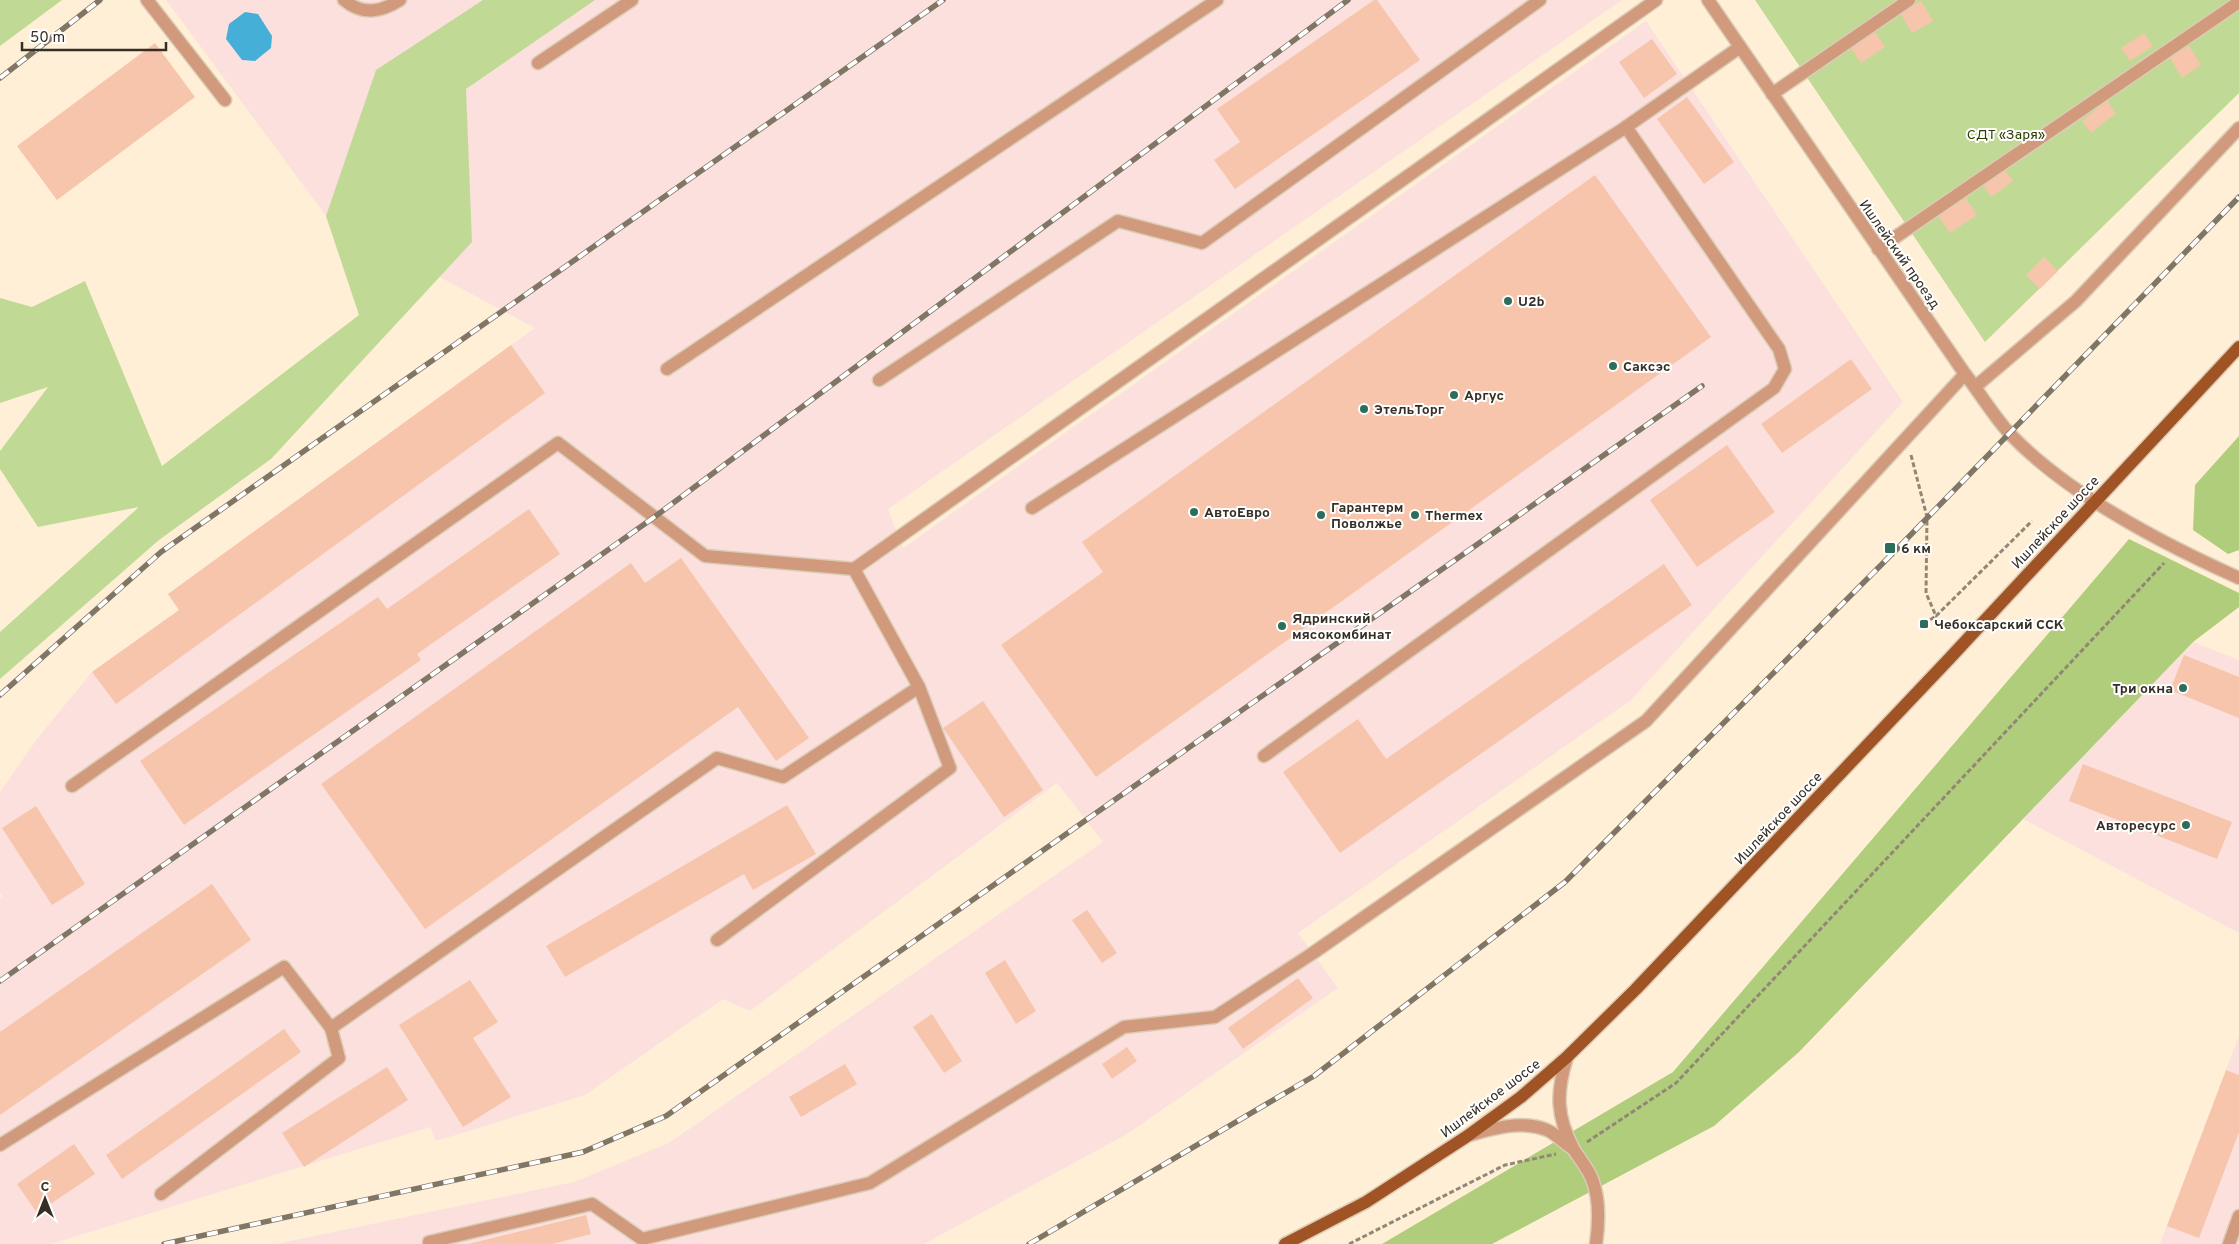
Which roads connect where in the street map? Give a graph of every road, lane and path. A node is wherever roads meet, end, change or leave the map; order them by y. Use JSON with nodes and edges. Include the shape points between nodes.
{"nodes":[{"id":1,"x":146,"y":0,"type":"edge"},
{"id":2,"x":344,"y":0,"type":"edge"},
{"id":3,"x":400,"y":0,"type":"edge"},
{"id":4,"x":632,"y":0,"type":"edge"},
{"id":5,"x":1217,"y":0,"type":"edge"},
{"id":6,"x":1540,"y":0,"type":"edge"},
{"id":7,"x":1656,"y":0,"type":"edge"},
{"id":8,"x":1708,"y":0,"type":"edge"},
{"id":9,"x":1909,"y":0,"type":"edge"},
{"id":10,"x":2239,"y":2,"type":"edge"},
{"id":11,"x":1740,"y":47,"type":"junction"},
{"id":12,"x":538,"y":64,"type":"dead end"},
{"id":13,"x":1772,"y":94,"type":"junction"},
{"id":14,"x":225,"y":100,"type":"dead end"},
{"id":15,"x":1626,"y":128,"type":"junction"},
{"id":16,"x":2239,"y":128,"type":"edge"},
{"id":17,"x":1878,"y":249,"type":"junction"},
{"id":18,"x":2239,"y":347,"type":"edge"},
{"id":19,"x":667,"y":369,"type":"dead end"},
{"id":20,"x":1965,"y":374,"type":"junction"},
{"id":21,"x":879,"y":380,"type":"dead end"},
{"id":22,"x":1976,"y":387,"type":"junction"},
{"id":23,"x":1907,"y":437,"type":"junction"},
{"id":24,"x":2095,"y":500,"type":"junction"},
{"id":25,"x":1032,"y":508,"type":"dead end"},
{"id":26,"x":2032,"y":521,"type":"dead end"},
{"id":27,"x":2164,"y":564,"type":"dead end"},
{"id":28,"x":854,"y":569,"type":"junction"},
{"id":29,"x":2239,"y":578,"type":"edge"},
{"id":30,"x":1936,"y":616,"type":"junction"},
{"id":31,"x":1924,"y":624,"type":"dead end"},
{"id":32,"x":919,"y":687,"type":"junction"},
{"id":33,"x":1264,"y":756,"type":"dead end"},
{"id":34,"x":72,"y":786,"type":"dead end"},
{"id":35,"x":717,"y":940,"type":"dead end"},
{"id":36,"x":331,"y":1028,"type":"junction"},
{"id":37,"x":1567,"y":1057,"type":"junction"},
{"id":38,"x":1466,"y":1137,"type":"junction"},
{"id":39,"x":0,"y":1145,"type":"edge"},
{"id":40,"x":1574,"y":1150,"type":"junction"},
{"id":41,"x":161,"y":1194,"type":"dead end"},
{"id":42,"x":2239,"y":1216,"type":"edge"},
{"id":43,"x":429,"y":1244,"type":"edge"},
{"id":44,"x":1285,"y":1244,"type":"edge"},
{"id":45,"x":1349,"y":1244,"type":"edge"},
{"id":46,"x":1596,"y":1244,"type":"edge"},
{"id":47,"x":2229,"y":1244,"type":"edge"}],
"edges":[{"from":1,"to":14,"type":"street"},
{"from":2,"to":3,"type":"street","via":[[368,12],[386,9]]},
{"from":4,"to":12,"type":"street"},
{"from":5,"to":19,"type":"street"},
{"from":6,"to":21,"type":"street","via":[[1202,243],[1118,221]]},
{"from":7,"to":28,"type":"street"},
{"from":8,"to":11,"type":"street","name":"Ишлейский проезд"},
{"from":9,"to":13,"type":"street"},
{"from":10,"to":17,"type":"street"},
{"from":11,"to":13,"type":"street","name":"Ишлейский проезд"},
{"from":11,"to":15,"type":"street"},
{"from":13,"to":17,"type":"street","name":"Ишлейский проезд"},
{"from":15,"to":25,"type":"street"},
{"from":15,"to":33,"type":"street","via":[[1779,350],[1785,369],[1774,388]]},
{"from":16,"to":22,"type":"street","via":[[2076,301]]},
{"from":17,"to":20,"type":"street","name":"Ишлейский проезд"},
{"from":18,"to":24,"type":"main road","name":"Ишлейское шоссе"},
{"from":20,"to":22,"type":"street","name":"Ишлейский проезд"},
{"from":20,"to":23,"type":"street"},
{"from":22,"to":24,"type":"street","name":"Ишлейский проезд","via":[[2010,434],[2039,461]]},
{"from":23,"to":30,"type":"path","via":[[1928,517],[1926,593]]},
{"from":23,"to":43,"type":"street","via":[[1646,721],[1313,953],[1215,1017],[1124,1027],[870,1183],[642,1239],[592,1204]]},
{"from":24,"to":29,"type":"street","name":"Ишлейский проезд","via":[[2189,556]]},
{"from":24,"to":37,"type":"main road","name":"Ишлейское шоссе","via":[[1894,717],[1636,989]]},
{"from":26,"to":30,"type":"path"},
{"from":27,"to":40,"type":"path","via":[[1676,1083]]},
{"from":28,"to":32,"type":"street"},
{"from":28,"to":34,"type":"street","via":[[705,556],[558,443]]},
{"from":30,"to":31,"type":"path"},
{"from":32,"to":35,"type":"street","via":[[950,768]]},
{"from":32,"to":36,"type":"street","via":[[783,778],[717,758]]},
{"from":36,"to":39,"type":"street","via":[[284,967]]},
{"from":36,"to":41,"type":"street","via":[[340,1058]]},
{"from":37,"to":38,"type":"main road","name":"Ишлейское шоссе"},
{"from":37,"to":40,"type":"street","via":[[1560,1080],[1559,1104],[1562,1124]]},
{"from":38,"to":40,"type":"street","via":[[1521,1125],[1547,1130]]},
{"from":38,"to":44,"type":"main road","name":"Ишлейское шоссе","via":[[1366,1202]]},
{"from":40,"to":45,"type":"path","via":[[1505,1165]]},
{"from":40,"to":46,"type":"street","via":[[1592,1179],[1599,1212]]},
{"from":42,"to":47,"type":"street"}]}
